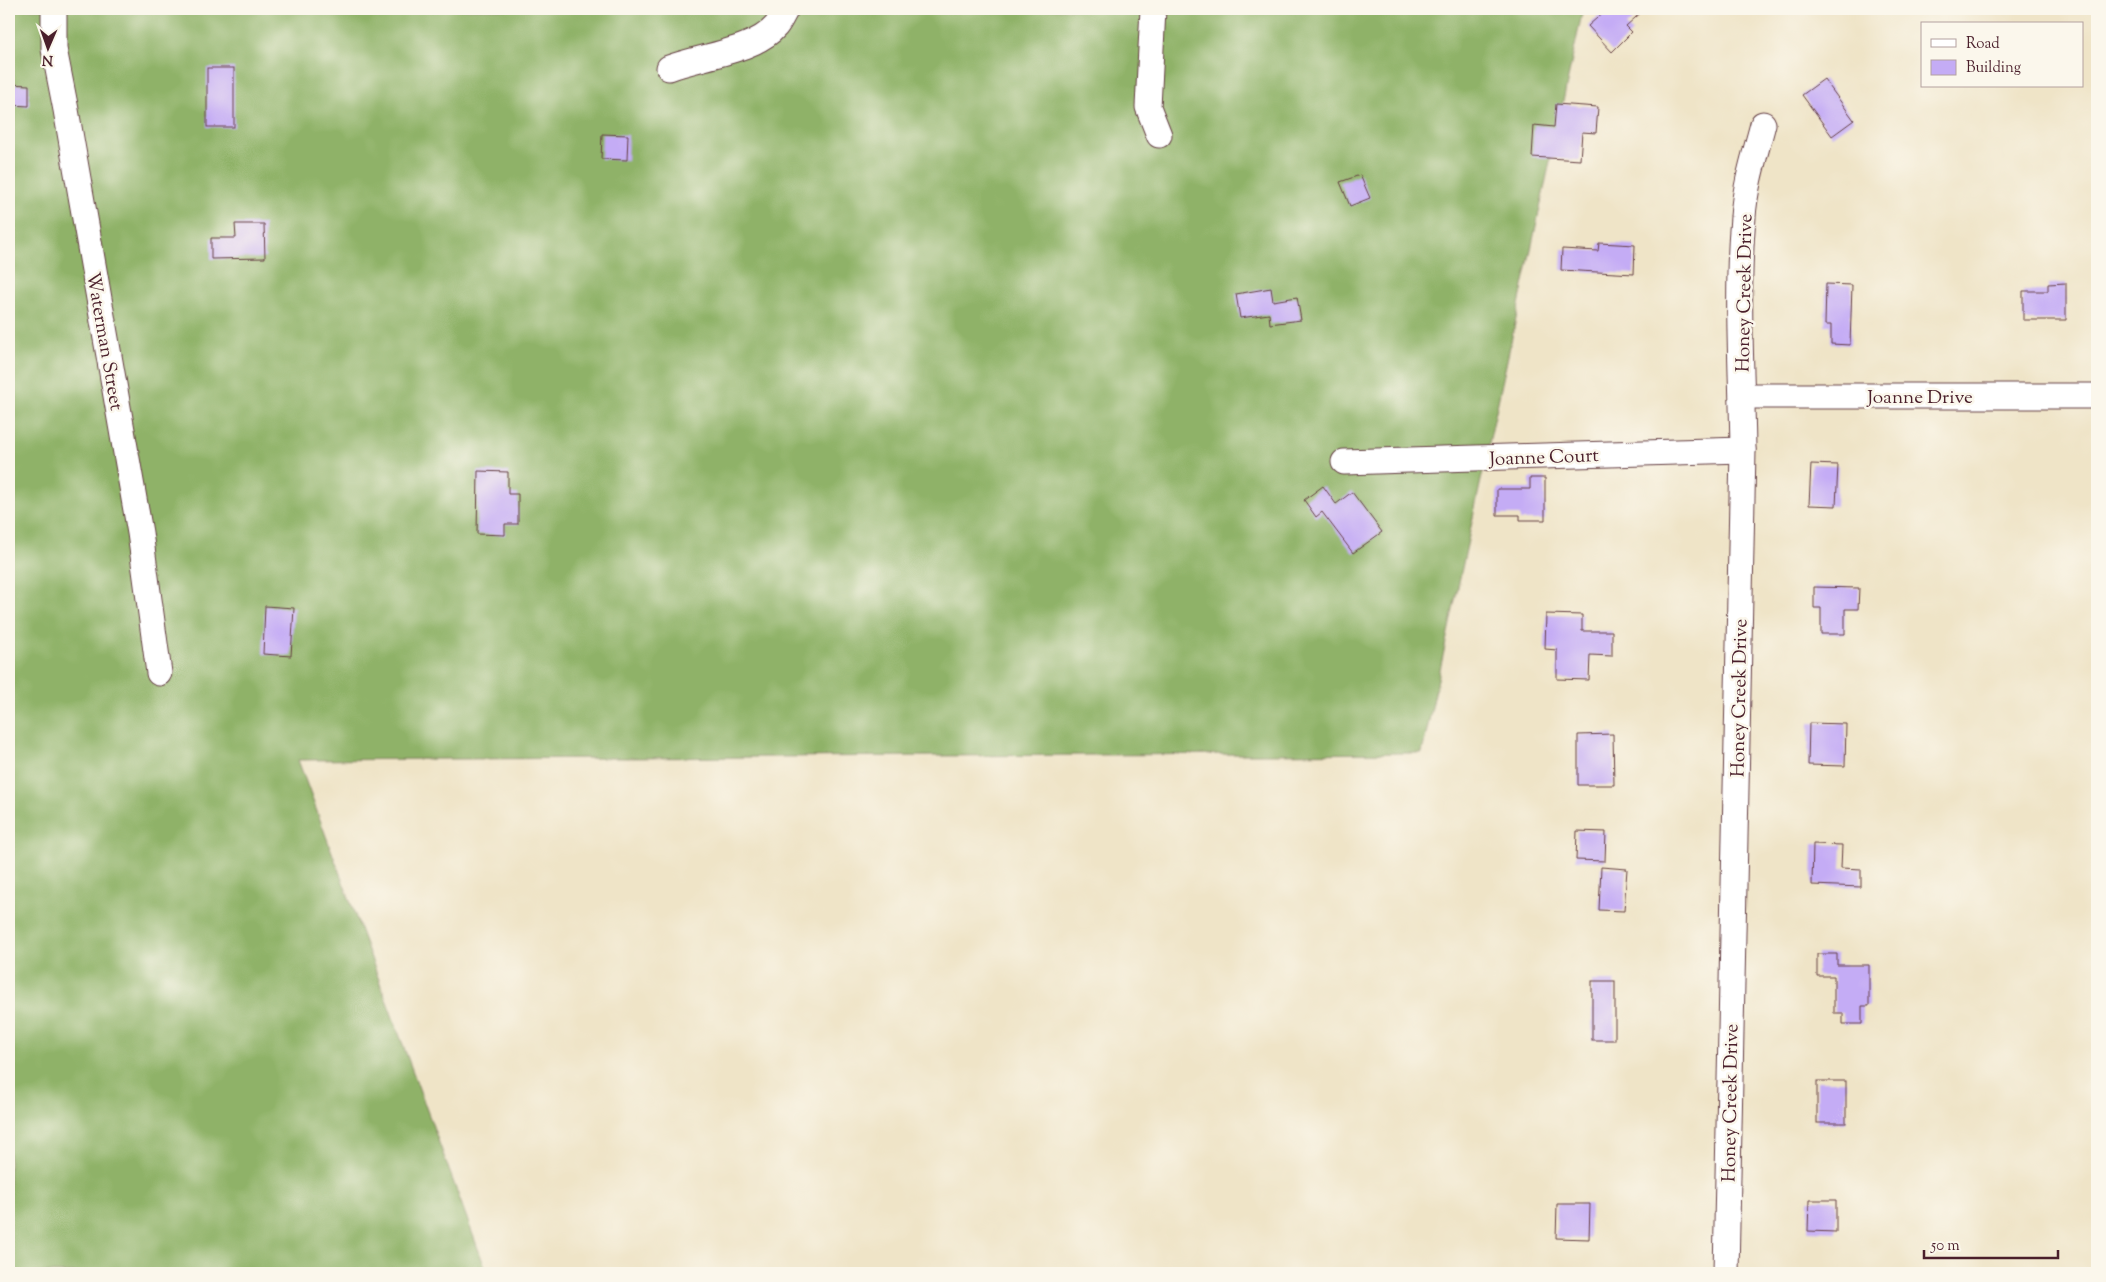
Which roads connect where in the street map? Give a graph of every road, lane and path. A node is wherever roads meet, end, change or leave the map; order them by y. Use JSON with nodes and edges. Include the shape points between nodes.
{"nodes":[{"id":1,"x":54,"y":9,"type":"edge"},
{"id":2,"x":786,"y":9,"type":"edge"},
{"id":3,"x":1153,"y":9,"type":"edge"},
{"id":4,"x":669,"y":68,"type":"dead end"},
{"id":5,"x":1763,"y":124,"type":"dead end"},
{"id":6,"x":1158,"y":135,"type":"dead end"},
{"id":7,"x":1743,"y":396,"type":"junction"},
{"id":8,"x":2097,"y":396,"type":"edge"},
{"id":9,"x":1743,"y":450,"type":"junction"},
{"id":10,"x":1344,"y":462,"type":"dead end"},
{"id":11,"x":159,"y":673,"type":"dead end"},
{"id":12,"x":1726,"y":1273,"type":"edge"}],
"edges":[{"from":1,"to":11,"type":"street","name":"Waterman Street","via":[[54,49],[140,533]]},
{"from":2,"to":4,"type":"street","via":[[777,26],[757,42]]},
{"from":3,"to":6,"type":"street","via":[[1148,107]]},
{"from":5,"to":7,"type":"street","name":"Honey Creek Drive","via":[[1742,218],[1739,337]]},
{"from":7,"to":8,"type":"street","name":"Joanne Drive"},
{"from":7,"to":9,"type":"street","name":"Honey Creek Drive"},
{"from":9,"to":10,"type":"street","name":"Joanne Court"},
{"from":9,"to":12,"type":"street","name":"Honey Creek Drive"}]}
